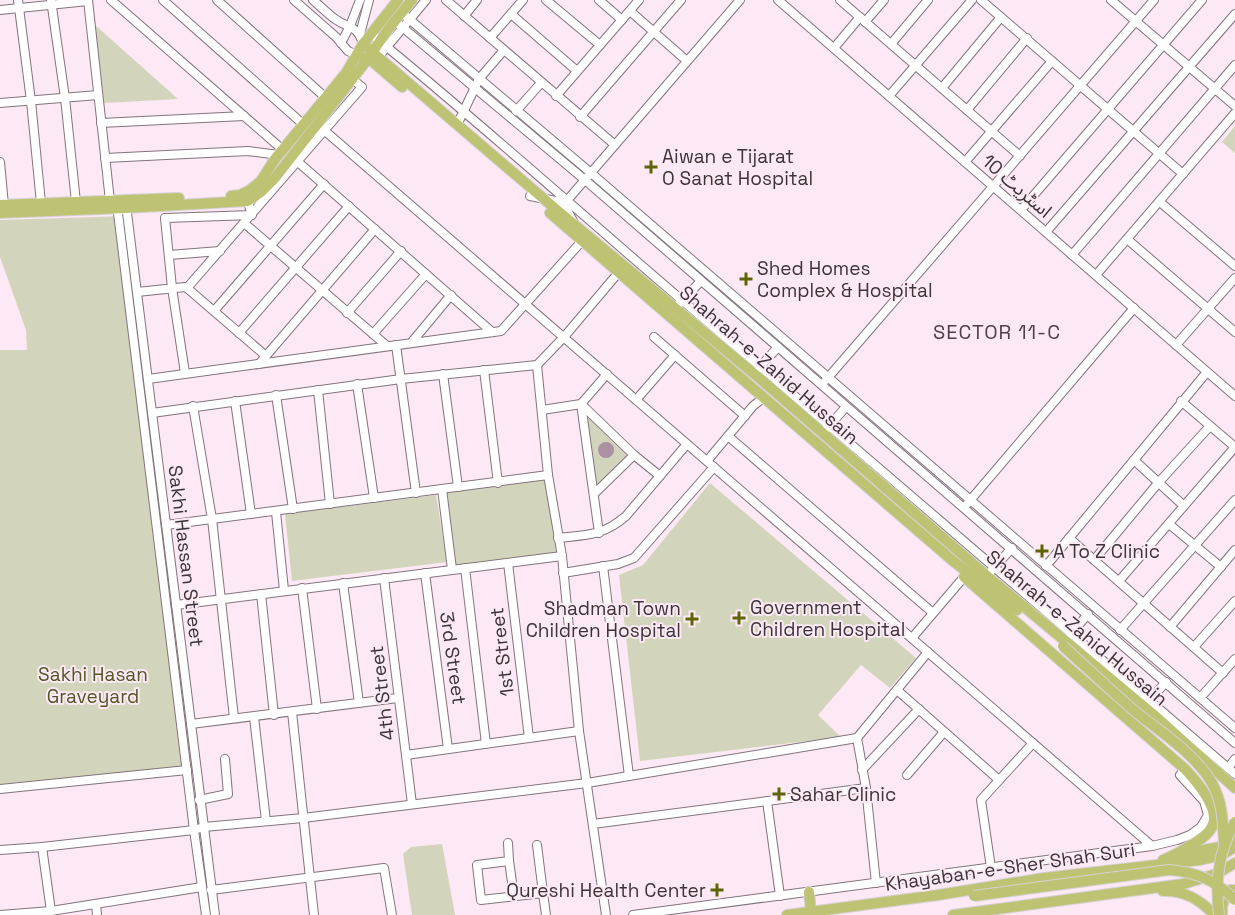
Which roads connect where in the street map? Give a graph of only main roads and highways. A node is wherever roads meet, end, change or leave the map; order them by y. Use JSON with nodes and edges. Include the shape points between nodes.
{"nodes":[{"id":1,"x":398,"y":0,"type":"edge"},
{"id":2,"x":412,"y":0,"type":"edge"},
{"id":3,"x":369,"y":57,"type":"junction"},
{"id":4,"x":247,"y":197,"type":"junction"},
{"id":5,"x":119,"y":204,"type":"junction"},
{"id":6,"x":1,"y":208,"type":"edge"},
{"id":7,"x":764,"y":382,"type":"junction"},
{"id":8,"x":759,"y":394,"type":"junction"},
{"id":9,"x":953,"y":560,"type":"junction"},
{"id":10,"x":1235,"y":788,"type":"edge"},
{"id":11,"x":1235,"y":822,"type":"edge"},
{"id":12,"x":1235,"y":836,"type":"edge"},
{"id":13,"x":1224,"y":846,"type":"junction"},
{"id":14,"x":1235,"y":847,"type":"edge"},
{"id":15,"x":1173,"y":856,"type":"junction"},
{"id":16,"x":1235,"y":863,"type":"edge"},
{"id":17,"x":1153,"y":864,"type":"junction"},
{"id":18,"x":1235,"y":890,"type":"edge"},
{"id":19,"x":809,"y":892,"type":"road end"},
{"id":20,"x":1125,"y":893,"type":"junction"},
{"id":21,"x":938,"y":895,"type":"junction"},
{"id":22,"x":1235,"y":900,"type":"edge"},
{"id":23,"x":811,"y":912,"type":"junction"},
{"id":24,"x":787,"y":915,"type":"edge"},
{"id":25,"x":953,"y":915,"type":"edge"},
{"id":26,"x":1214,"y":915,"type":"edge"},
{"id":27,"x":1221,"y":915,"type":"edge"}],
"edges":[{"from":1,"to":3,"type":"main road","name":"Shahrah-e-Zahid Hussain","via":[[365,37]]},
{"from":2,"to":3,"type":"main road","via":[[402,20]]},
{"from":3,"to":4,"type":"main road","via":[[346,73]]},
{"from":3,"to":4,"type":"main road","via":[[275,178],[262,192]]},
{"from":3,"to":7,"type":"main road","name":"Shahrah-e-Zahid Hussain","via":[[457,124],[543,199],[678,304],[757,370]]},
{"from":3,"to":8,"type":"main road","name":"Shahrah-e-Zahid Hussain"},
{"from":4,"to":5,"type":"main road"},
{"from":5,"to":6,"type":"main road"},
{"from":5,"to":6,"type":"main road","via":[[76,202]]},
{"from":7,"to":8,"type":"main road"},
{"from":7,"to":10,"type":"main road","name":"Shahrah-e-Zahid Hussain","via":[[825,430],[990,572]]},
{"from":8,"to":9,"type":"main road","name":"Shahrah-e-Zahid Hussain"},
{"from":9,"to":13,"type":"main road","bridge":true,"via":[[1063,646],[1203,770],[1212,782],[1223,811]]},
{"from":9,"to":15,"type":"main road","via":[[964,576],[1185,769],[1206,795],[1214,815],[1211,828]]},
{"from":11,"to":13,"type":"main road","bridge":true},
{"from":12,"to":15,"type":"main road","via":[[1220,847]]},
{"from":13,"to":27,"type":"main road","bridge":true,"via":[[1217,888]]},
{"from":14,"to":17,"type":"main road","name":"Khayaban-e-Sher Shah Suri","via":[[1222,855],[1200,860]]},
{"from":15,"to":17,"type":"main road"},
{"from":16,"to":20,"type":"main road","via":[[1192,882]]},
{"from":17,"to":21,"type":"main road","name":"Khayaban-e-Sher Shah Suri"},
{"from":18,"to":27,"type":"main road","via":[[1226,892],[1223,897]]},
{"from":19,"to":23,"type":"main road"},
{"from":20,"to":25,"type":"main road"},
{"from":20,"to":26,"type":"main road","via":[[1167,891],[1185,894],[1206,905]]},
{"from":21,"to":22,"type":"main road","bridge":true,"via":[[974,896],[1168,870],[1185,871],[1209,880]]},
{"from":21,"to":23,"type":"main road","name":"Khayaban-e-Sher Shah Suri"},
{"from":23,"to":24,"type":"main road","name":"Khayaban-e-Sher Shah Suri"}]}
